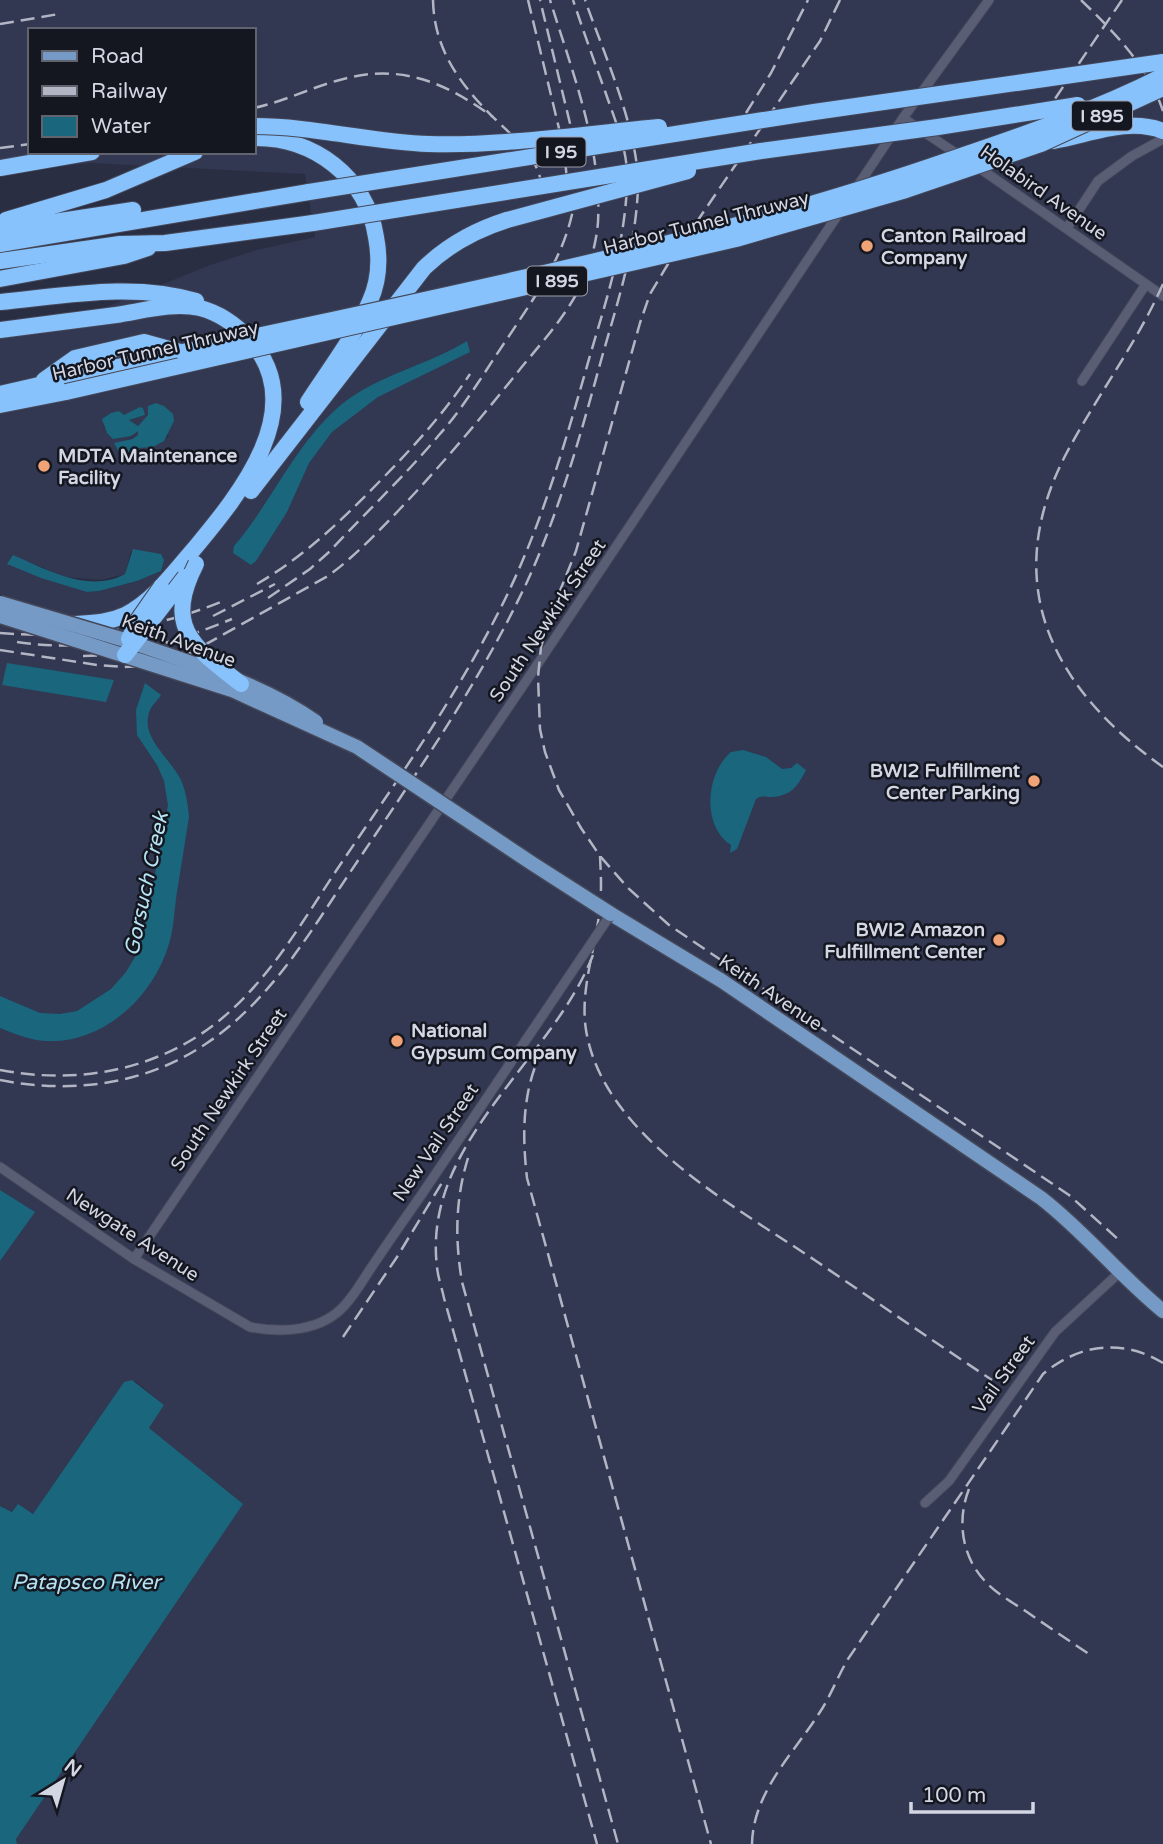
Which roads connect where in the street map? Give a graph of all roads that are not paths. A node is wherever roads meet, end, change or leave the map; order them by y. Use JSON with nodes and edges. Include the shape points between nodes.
{"nodes":[{"id":1,"x":989,"y":0,"type":"edge"},
{"id":2,"x":1163,"y":56,"type":"edge"},
{"id":3,"x":1163,"y":62,"type":"edge"},
{"id":4,"x":1107,"y":70,"type":"junction"},
{"id":5,"x":1163,"y":76,"type":"edge"},
{"id":6,"x":1163,"y":89,"type":"edge"},
{"id":7,"x":1163,"y":100,"type":"edge"},
{"id":8,"x":1089,"y":103,"type":"junction"},
{"id":9,"x":814,"y":113,"type":"junction"},
{"id":10,"x":903,"y":118,"type":"junction"},
{"id":11,"x":256,"y":126,"type":"edge"},
{"id":12,"x":1163,"y":131,"type":"edge"},
{"id":13,"x":256,"y":138,"type":"edge"},
{"id":14,"x":1163,"y":139,"type":"edge"},
{"id":15,"x":1041,"y":144,"type":"junction"},
{"id":16,"x":761,"y":151,"type":"junction"},
{"id":17,"x":80,"y":154,"type":"edge"},
{"id":18,"x":190,"y":154,"type":"edge"},
{"id":19,"x":0,"y":168,"type":"edge"},
{"id":20,"x":309,"y":192,"type":"junction"},
{"id":21,"x":0,"y":221,"type":"edge"},
{"id":22,"x":1067,"y":228,"type":"junction"},
{"id":23,"x":0,"y":230,"type":"edge"},
{"id":24,"x":165,"y":243,"type":"junction"},
{"id":25,"x":0,"y":244,"type":"edge"},
{"id":26,"x":0,"y":261,"type":"edge"},
{"id":27,"x":0,"y":279,"type":"edge"},
{"id":28,"x":1146,"y":284,"type":"junction"},
{"id":29,"x":1163,"y":296,"type":"edge"},
{"id":30,"x":0,"y":302,"type":"edge"},
{"id":31,"x":218,"y":315,"type":"junction"},
{"id":32,"x":0,"y":330,"type":"edge"},
{"id":33,"x":183,"y":352,"type":"junction"},
{"id":34,"x":1082,"y":381,"type":"dead end"},
{"id":35,"x":36,"y":386,"type":"junction"},
{"id":36,"x":0,"y":394,"type":"edge"},
{"id":37,"x":0,"y":405,"type":"edge"},
{"id":38,"x":262,"y":475,"type":"junction"},
{"id":39,"x":196,"y":564,"type":"junction"},
{"id":40,"x":161,"y":587,"type":"junction"},
{"id":41,"x":0,"y":603,"type":"edge"},
{"id":42,"x":0,"y":616,"type":"edge"},
{"id":43,"x":73,"y":624,"type":"junction"},
{"id":44,"x":129,"y":646,"type":"junction"},
{"id":45,"x":241,"y":684,"type":"junction"},
{"id":46,"x":334,"y":736,"type":"junction"},
{"id":47,"x":443,"y":806,"type":"junction"},
{"id":48,"x":576,"y":894,"type":"dead end"},
{"id":49,"x":611,"y":914,"type":"junction"},
{"id":50,"x":0,"y":1167,"type":"edge"},
{"id":51,"x":134,"y":1259,"type":"junction"},
{"id":52,"x":1119,"y":1273,"type":"junction"},
{"id":53,"x":1163,"y":1311,"type":"edge"},
{"id":54,"x":250,"y":1327,"type":"joint"},
{"id":55,"x":925,"y":1503,"type":"dead end"}],
"edges":[{"from":1,"to":10,"type":"street","name":"South Newkirk Street"},
{"from":2,"to":4,"type":"highway","bridge":true},
{"from":3,"to":4,"type":"highway","number":"I 95","bridge":true},
{"from":4,"to":9,"type":"highway","number":"I 95","bridge":true},
{"from":5,"to":33,"type":"highway","name":"Harbor Tunnel Thruway","number":"I 895","bridge":true,"via":[[1030,132],[902,177],[736,226]]},
{"from":6,"to":8,"type":"highway","number":"I 95","bridge":true},
{"from":6,"to":15,"type":"highway","name":"Harbor Tunnel Thruway","number":"I 895","bridge":true},
{"from":7,"to":8,"type":"highway","bridge":true},
{"from":8,"to":16,"type":"highway","number":"I 95","bridge":true},
{"from":9,"to":11,"type":"highway","bridge":true,"via":[[458,144]]},
{"from":9,"to":20,"type":"highway","number":"I 95","bridge":true},
{"from":10,"to":22,"type":"street","name":"Holabird Avenue"},
{"from":10,"to":47,"type":"street","name":"South Newkirk Street"},
{"from":12,"to":15,"type":"highway","bridge":true,"via":[[1122,126]]},
{"from":13,"to":38,"type":"highway","bridge":true,"via":[[279,139],[311,150],[339,168],[365,198],[378,248],[370,301]]},
{"from":14,"to":22,"type":"street","via":[[1098,181]]},
{"from":15,"to":37,"type":"highway","name":"Harbor Tunnel Thruway","number":"I 895","bridge":true,"via":[[906,190],[736,239]]},
{"from":16,"to":24,"type":"highway","number":"I 95","bridge":true},
{"from":16,"to":38,"type":"highway","bridge":true,"via":[[507,220],[461,240],[436,257],[411,284]]},
{"from":17,"to":19,"type":"highway"},
{"from":18,"to":21,"type":"highway","via":[[106,190]]},
{"from":20,"to":23,"type":"highway","number":"I 95","via":[[227,196]]},
{"from":20,"to":25,"type":"highway","number":"I 95"},
{"from":22,"to":28,"type":"street","name":"Holabird Avenue"},
{"from":24,"to":26,"type":"highway","number":"I 95","via":[[120,244]]},
{"from":24,"to":27,"type":"highway","number":"I 95","via":[[124,256]]},
{"from":28,"to":29,"type":"street","name":"Holabird Avenue"},
{"from":28,"to":34,"type":"street"},
{"from":30,"to":31,"type":"highway","via":[[128,292],[171,294],[204,304]]},
{"from":31,"to":32,"type":"highway","via":[[167,307]]},
{"from":31,"to":40,"type":"highway","bridge":true,"via":[[255,345],[270,374],[270,426],[243,485]]},
{"from":33,"to":35,"type":"highway","name":"Harbor Tunnel Thruway","number":"I 895"},
{"from":33,"to":35,"type":"highway","via":[[144,342],[75,358]]},
{"from":35,"to":36,"type":"highway","name":"Harbor Tunnel Thruway","number":"I 895"},
{"from":38,"to":39,"type":"highway"},
{"from":39,"to":44,"type":"highway","bridge":true},
{"from":39,"to":45,"type":"highway","bridge":true,"via":[[182,598],[184,624],[199,649]]},
{"from":40,"to":43,"type":"highway","bridge":true,"via":[[141,605],[113,620]]},
{"from":40,"to":44,"type":"highway","bridge":true,"via":[[138,620]]},
{"from":41,"to":43,"type":"main road","name":"Keith Avenue","bridge":true},
{"from":42,"to":44,"type":"main road","name":"Keith Avenue","bridge":true},
{"from":43,"to":44,"type":"main road","name":"Keith Avenue","bridge":true},
{"from":44,"to":45,"type":"main road","name":"Keith Avenue","bridge":true},
{"from":44,"to":46,"type":"main road","name":"Keith Avenue","bridge":true},
{"from":45,"to":46,"type":"main road","name":"Keith Avenue","bridge":true,"via":[[296,708]]},
{"from":46,"to":49,"type":"main road","name":"Keith Avenue","bridge":true},
{"from":47,"to":48,"type":"street"},
{"from":47,"to":51,"type":"street","name":"South Newkirk Street"},
{"from":49,"to":52,"type":"main road","name":"Keith Avenue","via":[[722,981],[1041,1198],[1081,1231]]},
{"from":49,"to":54,"type":"street","name":"New Vail Street","bridge":true,"via":[[346,1304],[319,1322],[293,1331]]},
{"from":50,"to":51,"type":"street","name":"Newgate Avenue"},
{"from":51,"to":54,"type":"street","name":"Newgate Avenue"},
{"from":52,"to":53,"type":"main road","name":"Keith Avenue"},
{"from":52,"to":55,"type":"street","name":"Vail Street","via":[[1055,1332],[949,1481]]}]}
